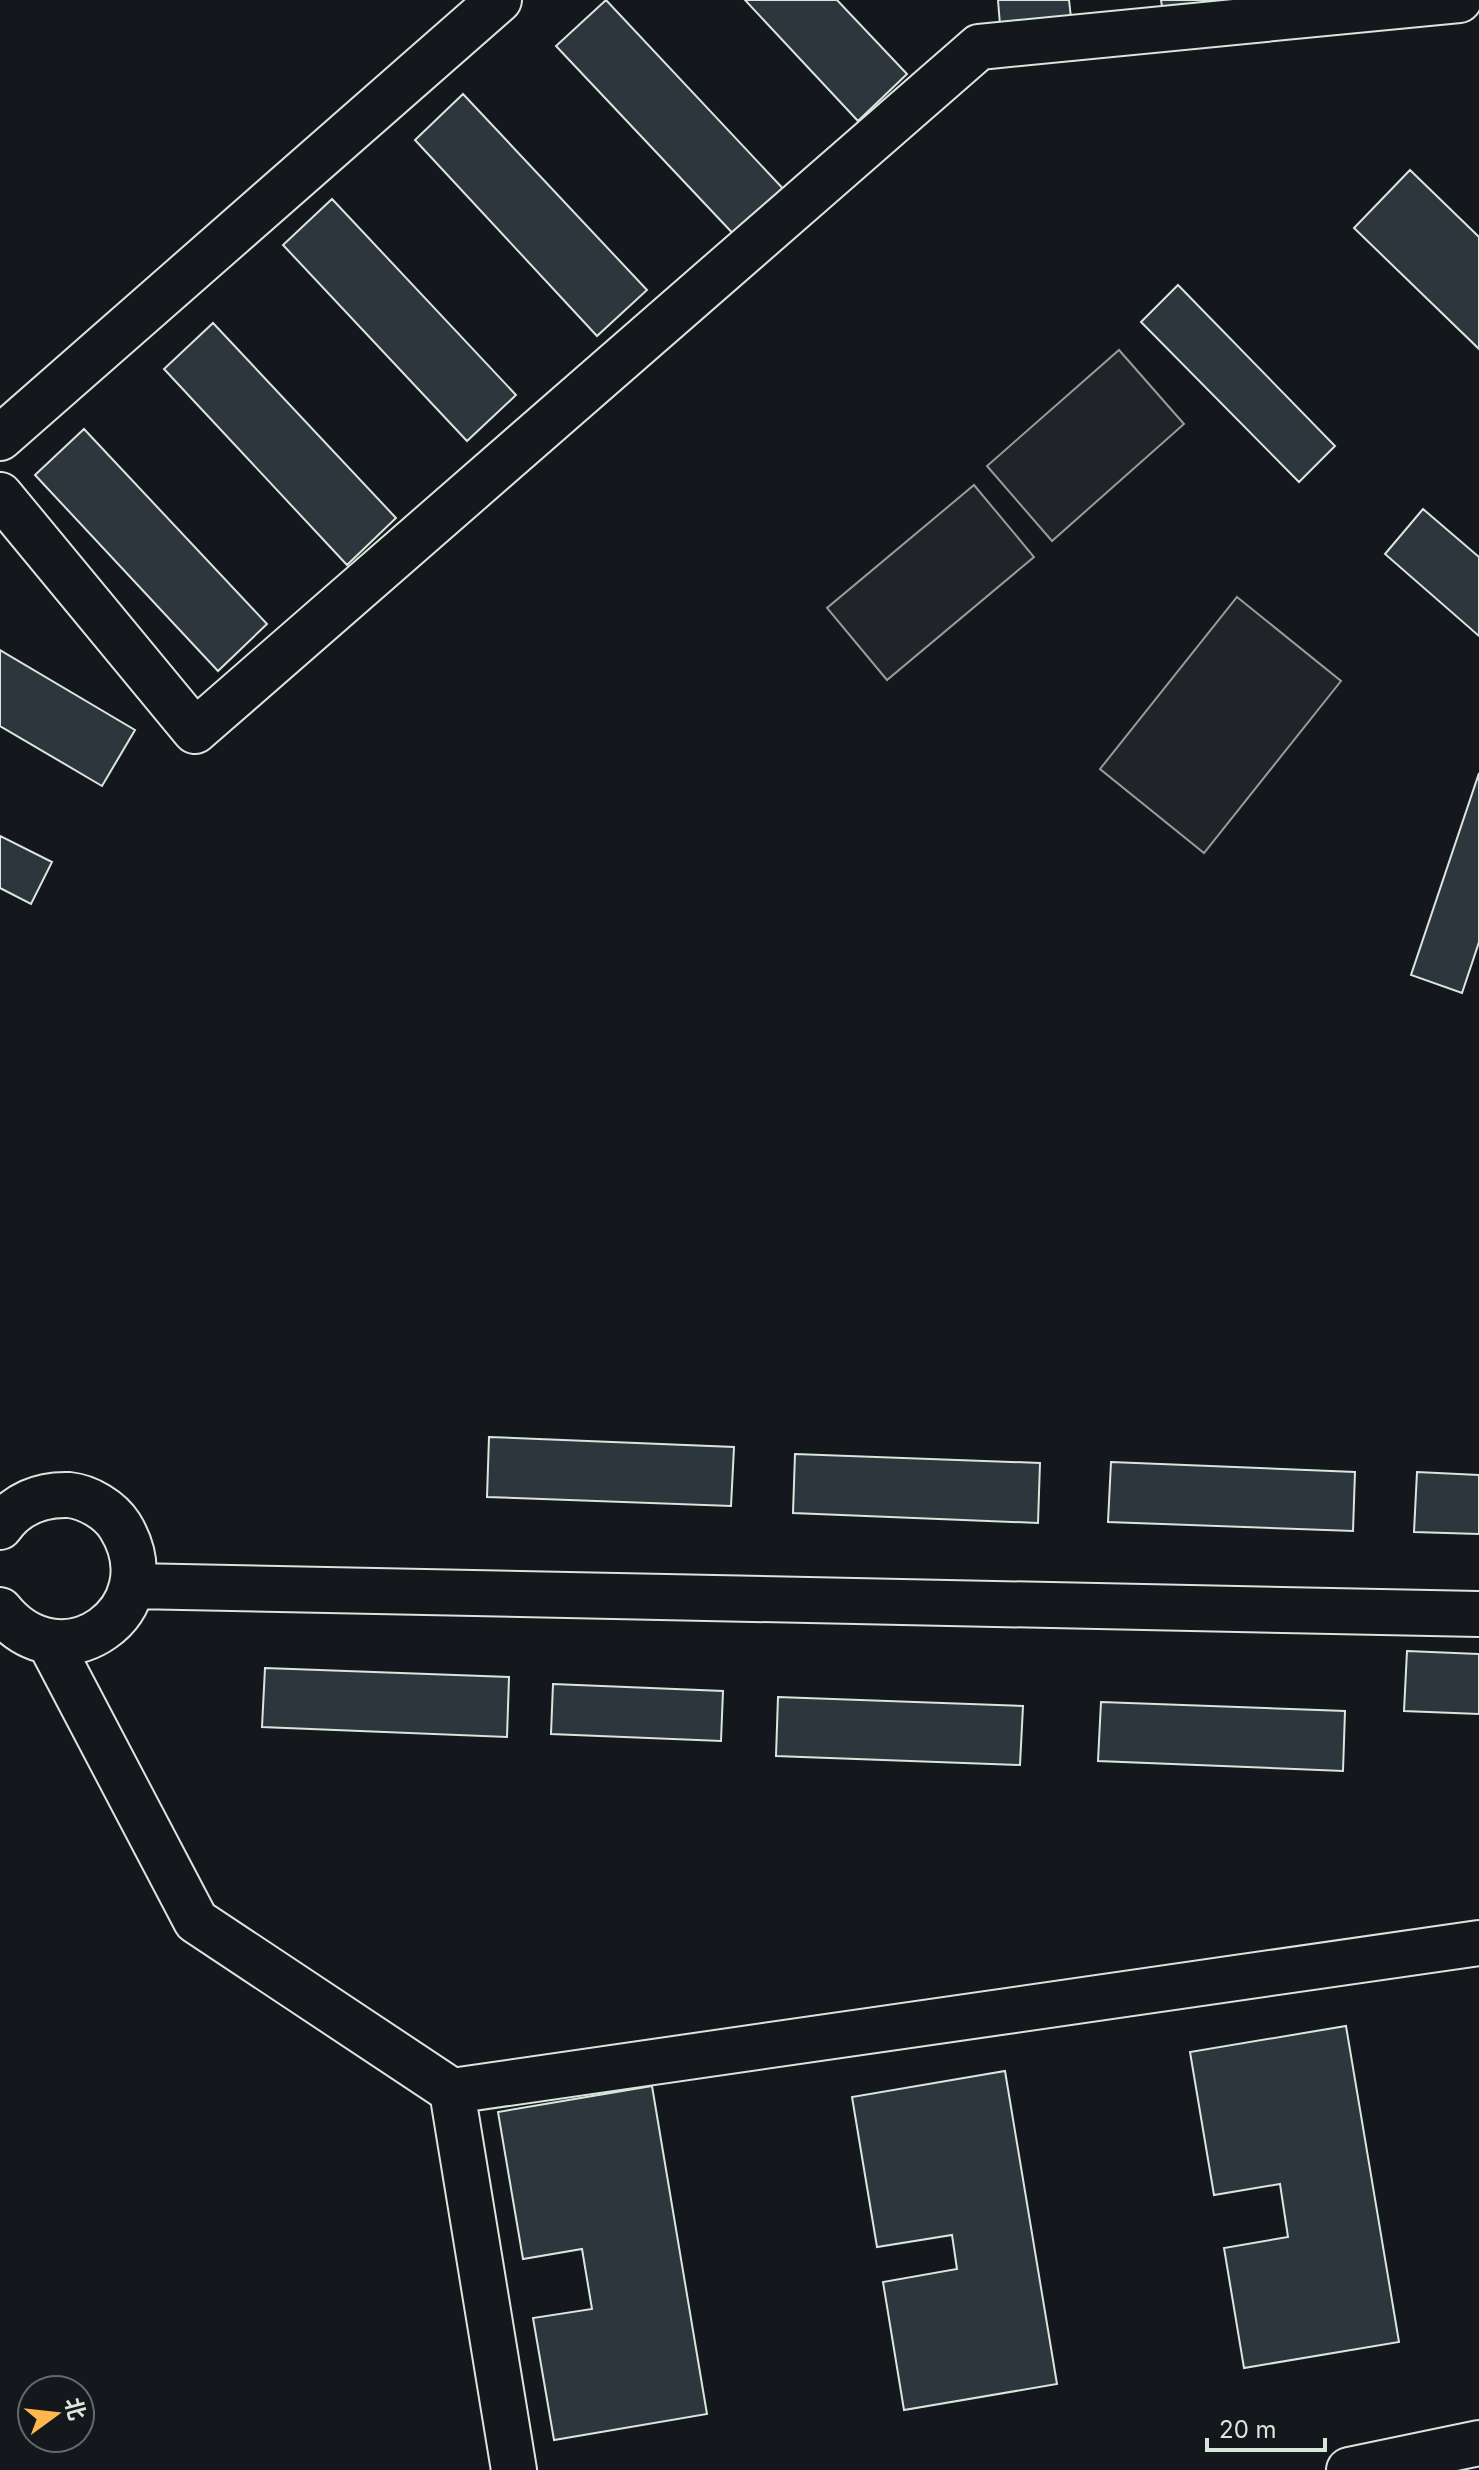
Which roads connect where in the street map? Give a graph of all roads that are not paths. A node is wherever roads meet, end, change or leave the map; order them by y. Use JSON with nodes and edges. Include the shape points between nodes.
{"nodes":[{"id":1,"x":499,"y":0,"type":"edge"},
{"id":2,"x":1459,"y":0,"type":"edge"},
{"id":3,"x":0,"y":438,"type":"edge"},
{"id":4,"x":0,"y":495,"type":"edge"},
{"id":5,"x":0,"y":1527,"type":"edge"},
{"id":6,"x":133,"y":1586,"type":"junction"},
{"id":7,"x":0,"y":1610,"type":"edge"},
{"id":8,"x":1479,"y":1614,"type":"edge"},
{"id":9,"x":50,"y":1643,"type":"junction"},
{"id":10,"x":1479,"y":1943,"type":"edge"},
{"id":11,"x":452,"y":2091,"type":"junction"},
{"id":12,"x":1479,"y":2443,"type":"edge"},
{"id":13,"x":514,"y":2470,"type":"edge"},
{"id":14,"x":1349,"y":2470,"type":"edge"}],
"edges":[{"from":1,"to":3,"type":"street"},
{"from":2,"to":4,"type":"street","via":[[979,47],[195,731]]},
{"from":5,"to":6,"type":"street","via":[[26,1503],[49,1495],[73,1495],[96,1504],[115,1518],[128,1539]]},
{"from":6,"to":8,"type":"street"},
{"from":6,"to":9,"type":"street","via":[[111,1624],[93,1636]]},
{"from":7,"to":9,"type":"street","via":[[28,1636]]},
{"from":9,"to":11,"type":"street","via":[[196,1921]]},
{"from":10,"to":11,"type":"street"},
{"from":11,"to":13,"type":"street"},
{"from":12,"to":14,"type":"street"}]}
